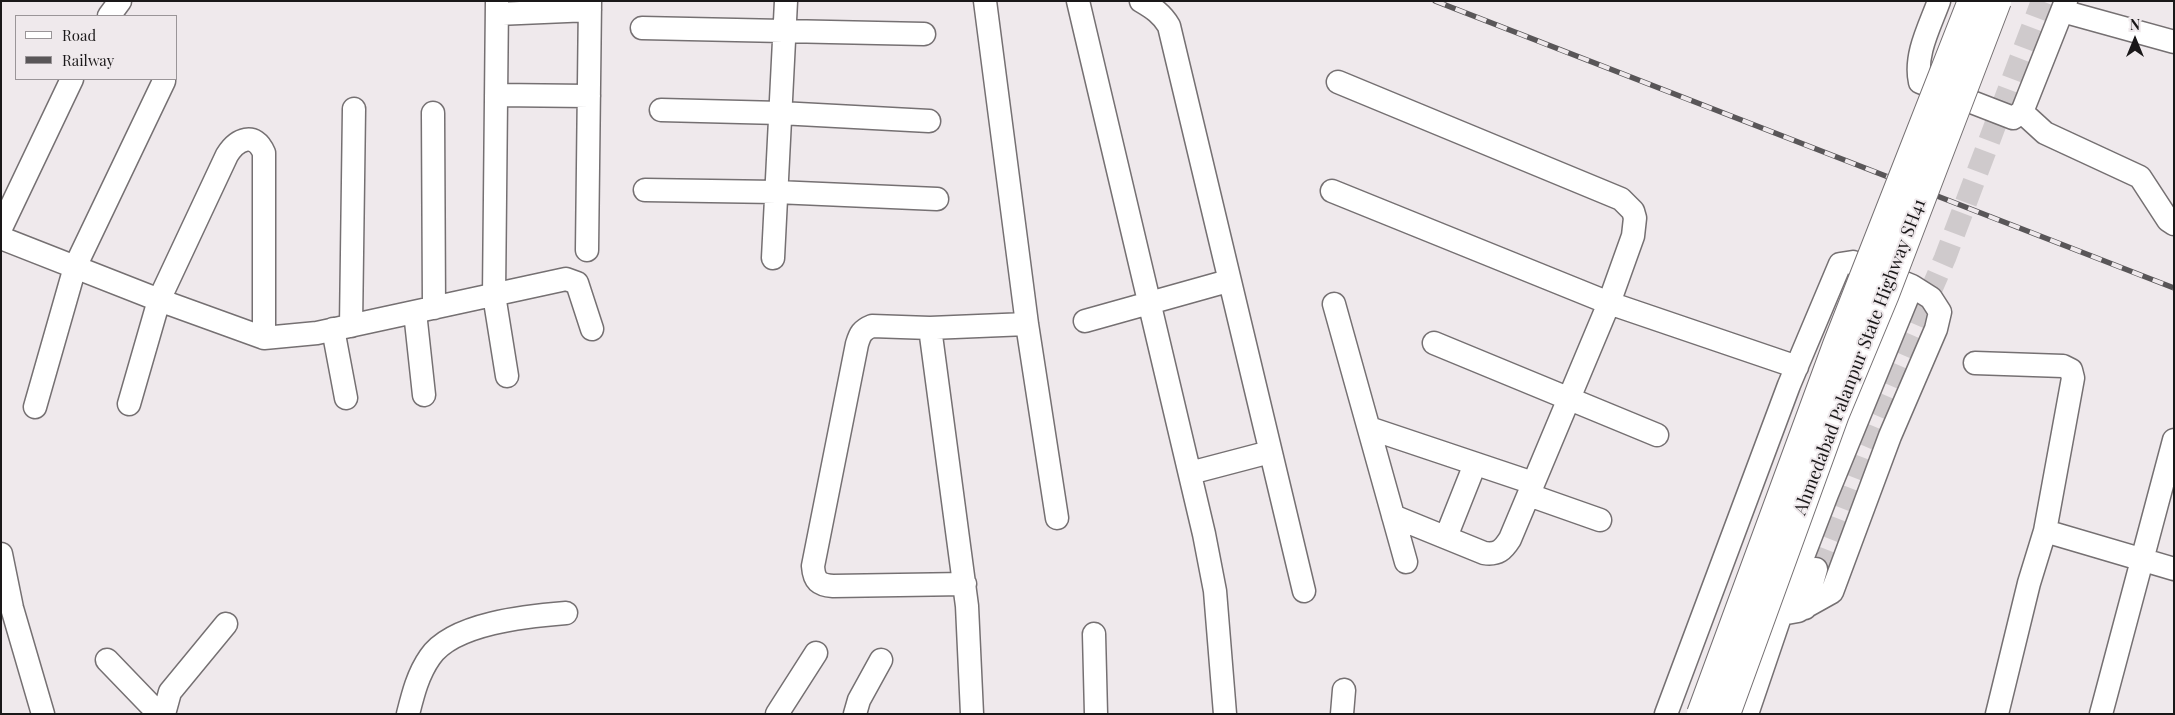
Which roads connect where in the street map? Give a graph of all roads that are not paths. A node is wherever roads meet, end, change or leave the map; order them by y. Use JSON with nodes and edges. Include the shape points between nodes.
{"nodes":[{"id":1,"x":120,"y":1,"type":"edge"},
{"id":2,"x":786,"y":1,"type":"edge"},
{"id":3,"x":985,"y":1,"type":"edge"},
{"id":4,"x":1078,"y":1,"type":"edge"},
{"id":5,"x":1141,"y":1,"type":"edge"},
{"id":6,"x":1939,"y":1,"type":"edge"},
{"id":7,"x":1972,"y":1,"type":"edge"},
{"id":8,"x":1997,"y":1,"type":"edge"},
{"id":9,"x":590,"y":6,"type":"edge"},
{"id":10,"x":2064,"y":6,"type":"edge"},
{"id":11,"x":497,"y":7,"type":"edge"},
{"id":12,"x":110,"y":15,"type":"edge"},
{"id":13,"x":642,"y":28,"type":"dead end"},
{"id":14,"x":784,"y":33,"type":"junction"},
{"id":15,"x":924,"y":34,"type":"dead end"},
{"id":16,"x":2174,"y":42,"type":"edge"},
{"id":17,"x":72,"y":80,"type":"edge"},
{"id":18,"x":164,"y":81,"type":"dead end"},
{"id":19,"x":1338,"y":82,"type":"dead end"},
{"id":20,"x":496,"y":95,"type":"junction"},
{"id":21,"x":589,"y":96,"type":"junction"},
{"id":22,"x":354,"y":109,"type":"dead end"},
{"id":23,"x":661,"y":110,"type":"dead end"},
{"id":24,"x":2022,"y":112,"type":"junction"},
{"id":25,"x":433,"y":113,"type":"dead end"},
{"id":26,"x":780,"y":113,"type":"junction"},
{"id":27,"x":929,"y":121,"type":"dead end"},
{"id":28,"x":645,"y":190,"type":"dead end"},
{"id":29,"x":776,"y":192,"type":"junction"},
{"id":30,"x":1332,"y":192,"type":"dead end"},
{"id":31,"x":937,"y":199,"type":"dead end"},
{"id":32,"x":2174,"y":224,"type":"edge"},
{"id":33,"x":1,"y":228,"type":"edge"},
{"id":34,"x":1,"y":238,"type":"edge"},
{"id":35,"x":587,"y":250,"type":"dead end"},
{"id":36,"x":773,"y":258,"type":"dead end"},
{"id":37,"x":76,"y":267,"type":"junction"},
{"id":38,"x":1228,"y":282,"type":"junction"},
{"id":39,"x":1912,"y":286,"type":"junction"},
{"id":40,"x":494,"y":295,"type":"junction"},
{"id":41,"x":159,"y":300,"type":"junction"},
{"id":42,"x":1609,"y":303,"type":"junction"},
{"id":43,"x":1150,"y":304,"type":"junction"},
{"id":44,"x":1334,"y":304,"type":"dead end"},
{"id":45,"x":425,"y":310,"type":"junction"},
{"id":46,"x":1085,"y":321,"type":"dead end"},
{"id":47,"x":1027,"y":324,"type":"junction"},
{"id":48,"x":342,"y":328,"type":"junction"},
{"id":49,"x":930,"y":328,"type":"junction"},
{"id":50,"x":592,"y":329,"type":"dead end"},
{"id":51,"x":264,"y":338,"type":"junction"},
{"id":52,"x":1434,"y":344,"type":"dead end"},
{"id":53,"x":1975,"y":363,"type":"dead end"},
{"id":54,"x":1797,"y":367,"type":"junction"},
{"id":55,"x":507,"y":376,"type":"dead end"},
{"id":56,"x":424,"y":395,"type":"dead end"},
{"id":57,"x":346,"y":398,"type":"dead end"},
{"id":58,"x":1569,"y":398,"type":"junction"},
{"id":59,"x":129,"y":404,"type":"dead end"},
{"id":60,"x":35,"y":407,"type":"dead end"},
{"id":61,"x":1369,"y":428,"type":"junction"},
{"id":62,"x":1657,"y":435,"type":"dead end"},
{"id":63,"x":2174,"y":440,"type":"edge"},
{"id":64,"x":1270,"y":452,"type":"junction"},
{"id":65,"x":1475,"y":464,"type":"junction"},
{"id":66,"x":1190,"y":473,"type":"junction"},
{"id":67,"x":1531,"y":489,"type":"junction"},
{"id":68,"x":1394,"y":516,"type":"junction"},
{"id":69,"x":1057,"y":518,"type":"dead end"},
{"id":70,"x":1600,"y":520,"type":"dead end"},
{"id":71,"x":2044,"y":531,"type":"junction"},
{"id":72,"x":1446,"y":537,"type":"junction"},
{"id":73,"x":1,"y":554,"type":"edge"},
{"id":74,"x":2141,"y":560,"type":"junction"},
{"id":75,"x":1406,"y":562,"type":"dead end"},
{"id":76,"x":1816,"y":569,"type":"tunnel mouth"},
{"id":77,"x":2174,"y":569,"type":"edge"},
{"id":78,"x":965,"y":584,"type":"junction"},
{"id":79,"x":1304,"y":591,"type":"dead end"},
{"id":80,"x":1805,"y":608,"type":"junction"},
{"id":81,"x":566,"y":613,"type":"dead end"},
{"id":82,"x":1782,"y":614,"type":"junction"},
{"id":83,"x":226,"y":624,"type":"dead end"},
{"id":84,"x":1094,"y":634,"type":"dead end"},
{"id":85,"x":816,"y":652,"type":"dead end"},
{"id":86,"x":107,"y":660,"type":"dead end"},
{"id":87,"x":881,"y":660,"type":"dead end"},
{"id":88,"x":1344,"y":690,"type":"dead end"},
{"id":89,"x":43,"y":714,"type":"edge"},
{"id":90,"x":160,"y":714,"type":"edge"},
{"id":91,"x":164,"y":714,"type":"edge"},
{"id":92,"x":408,"y":714,"type":"edge"},
{"id":93,"x":777,"y":714,"type":"edge"},
{"id":94,"x":855,"y":714,"type":"edge"},
{"id":95,"x":972,"y":714,"type":"edge"},
{"id":96,"x":1096,"y":714,"type":"edge"},
{"id":97,"x":1224,"y":714,"type":"edge"},
{"id":98,"x":1342,"y":714,"type":"edge"},
{"id":99,"x":1666,"y":714,"type":"edge"},
{"id":100,"x":1701,"y":714,"type":"edge"},
{"id":101,"x":1726,"y":714,"type":"edge"},
{"id":102,"x":1747,"y":714,"type":"edge"},
{"id":103,"x":1998,"y":714,"type":"edge"},
{"id":104,"x":2101,"y":714,"type":"edge"}],
"edges":[{"from":1,"to":12,"type":"street"},
{"from":2,"to":14,"type":"street"},
{"from":3,"to":47,"type":"street"},
{"from":4,"to":43,"type":"street"},
{"from":5,"to":38,"type":"street","via":[[1164,17],[1169,26]]},
{"from":6,"to":24,"type":"street","via":[[1920,54],[1917,70],[1920,82],[2012,118]]},
{"from":7,"to":100,"type":"main road","name":"Ahmedabad Palanpur State Highway SH41","bridge":true,"via":[[1837,345]]},
{"from":8,"to":101,"type":"main road","name":"Ahmedabad Palanpur State Highway SH41","bridge":true,"via":[[1885,294],[1835,414]]},
{"from":9,"to":11,"type":"street"},
{"from":9,"to":21,"type":"street"},
{"from":10,"to":16,"type":"street"},
{"from":10,"to":24,"type":"street"},
{"from":11,"to":20,"type":"street"},
{"from":13,"to":14,"type":"street"},
{"from":14,"to":15,"type":"street"},
{"from":14,"to":26,"type":"street"},
{"from":17,"to":33,"type":"street"},
{"from":18,"to":37,"type":"street"},
{"from":19,"to":42,"type":"street","via":[[1621,199],[1635,218],[1633,236]]},
{"from":20,"to":21,"type":"street"},
{"from":20,"to":40,"type":"street"},
{"from":21,"to":35,"type":"street"},
{"from":22,"to":48,"type":"street"},
{"from":23,"to":26,"type":"street"},
{"from":24,"to":32,"type":"street","via":[[2045,133],[2140,177],[2168,220]]},
{"from":25,"to":45,"type":"street"},
{"from":26,"to":27,"type":"street"},
{"from":26,"to":29,"type":"street"},
{"from":28,"to":29,"type":"street"},
{"from":29,"to":31,"type":"street"},
{"from":29,"to":36,"type":"street"},
{"from":30,"to":42,"type":"street"},
{"from":34,"to":37,"type":"street"},
{"from":37,"to":41,"type":"street"},
{"from":37,"to":60,"type":"street"},
{"from":38,"to":43,"type":"street"},
{"from":38,"to":64,"type":"street"},
{"from":39,"to":54,"type":"street","via":[[1853,262],[1840,264]]},
{"from":39,"to":80,"type":"street","via":[[1931,298],[1940,312],[1936,329],[1890,436],[1832,592]]},
{"from":39,"to":82,"type":"street"},
{"from":40,"to":45,"type":"street"},
{"from":40,"to":50,"type":"street","via":[[574,280]]},
{"from":40,"to":55,"type":"street"},
{"from":41,"to":51,"type":"street"},
{"from":41,"to":51,"type":"street","via":[[227,155],[238,142],[253,140],[262,147],[265,161]]},
{"from":41,"to":59,"type":"street"},
{"from":42,"to":54,"type":"street"},
{"from":42,"to":58,"type":"street"},
{"from":43,"to":46,"type":"street"},
{"from":43,"to":66,"type":"street"},
{"from":44,"to":61,"type":"street"},
{"from":45,"to":48,"type":"street"},
{"from":45,"to":56,"type":"street"},
{"from":47,"to":49,"type":"street"},
{"from":47,"to":69,"type":"street"},
{"from":48,"to":51,"type":"street"},
{"from":48,"to":57,"type":"street"},
{"from":49,"to":78,"type":"street"},
{"from":49,"to":78,"type":"street","via":[[872,326],[860,334],[813,566],[814,576],[817,582],[833,586]]},
{"from":52,"to":58,"type":"street"},
{"from":53,"to":71,"type":"street","via":[[2063,366],[2073,374]]},
{"from":54,"to":99,"type":"street"},
{"from":58,"to":62,"type":"street"},
{"from":58,"to":67,"type":"street"},
{"from":61,"to":65,"type":"street"},
{"from":61,"to":68,"type":"street"},
{"from":63,"to":74,"type":"street"},
{"from":64,"to":66,"type":"street"},
{"from":64,"to":79,"type":"street"},
{"from":65,"to":67,"type":"street"},
{"from":65,"to":72,"type":"street"},
{"from":66,"to":97,"type":"street","via":[[1216,591]]},
{"from":67,"to":70,"type":"street"},
{"from":67,"to":72,"type":"street","via":[[1510,539],[1499,552],[1484,553]]},
{"from":68,"to":72,"type":"street"},
{"from":68,"to":75,"type":"street"},
{"from":71,"to":74,"type":"street"},
{"from":71,"to":103,"type":"street"},
{"from":73,"to":89,"type":"street","via":[[12,608]]},
{"from":74,"to":77,"type":"street"},
{"from":74,"to":104,"type":"street"},
{"from":76,"to":80,"type":"street"},
{"from":78,"to":95,"type":"street"},
{"from":80,"to":82,"type":"street"},
{"from":81,"to":92,"type":"street","via":[[521,617],[482,626],[454,637],[431,655],[417,680]]},
{"from":82,"to":102,"type":"street"},
{"from":83,"to":91,"type":"street","via":[[170,692]]},
{"from":84,"to":96,"type":"street"},
{"from":85,"to":93,"type":"street"},
{"from":86,"to":90,"type":"street"},
{"from":87,"to":94,"type":"street"},
{"from":88,"to":98,"type":"street"}]}
